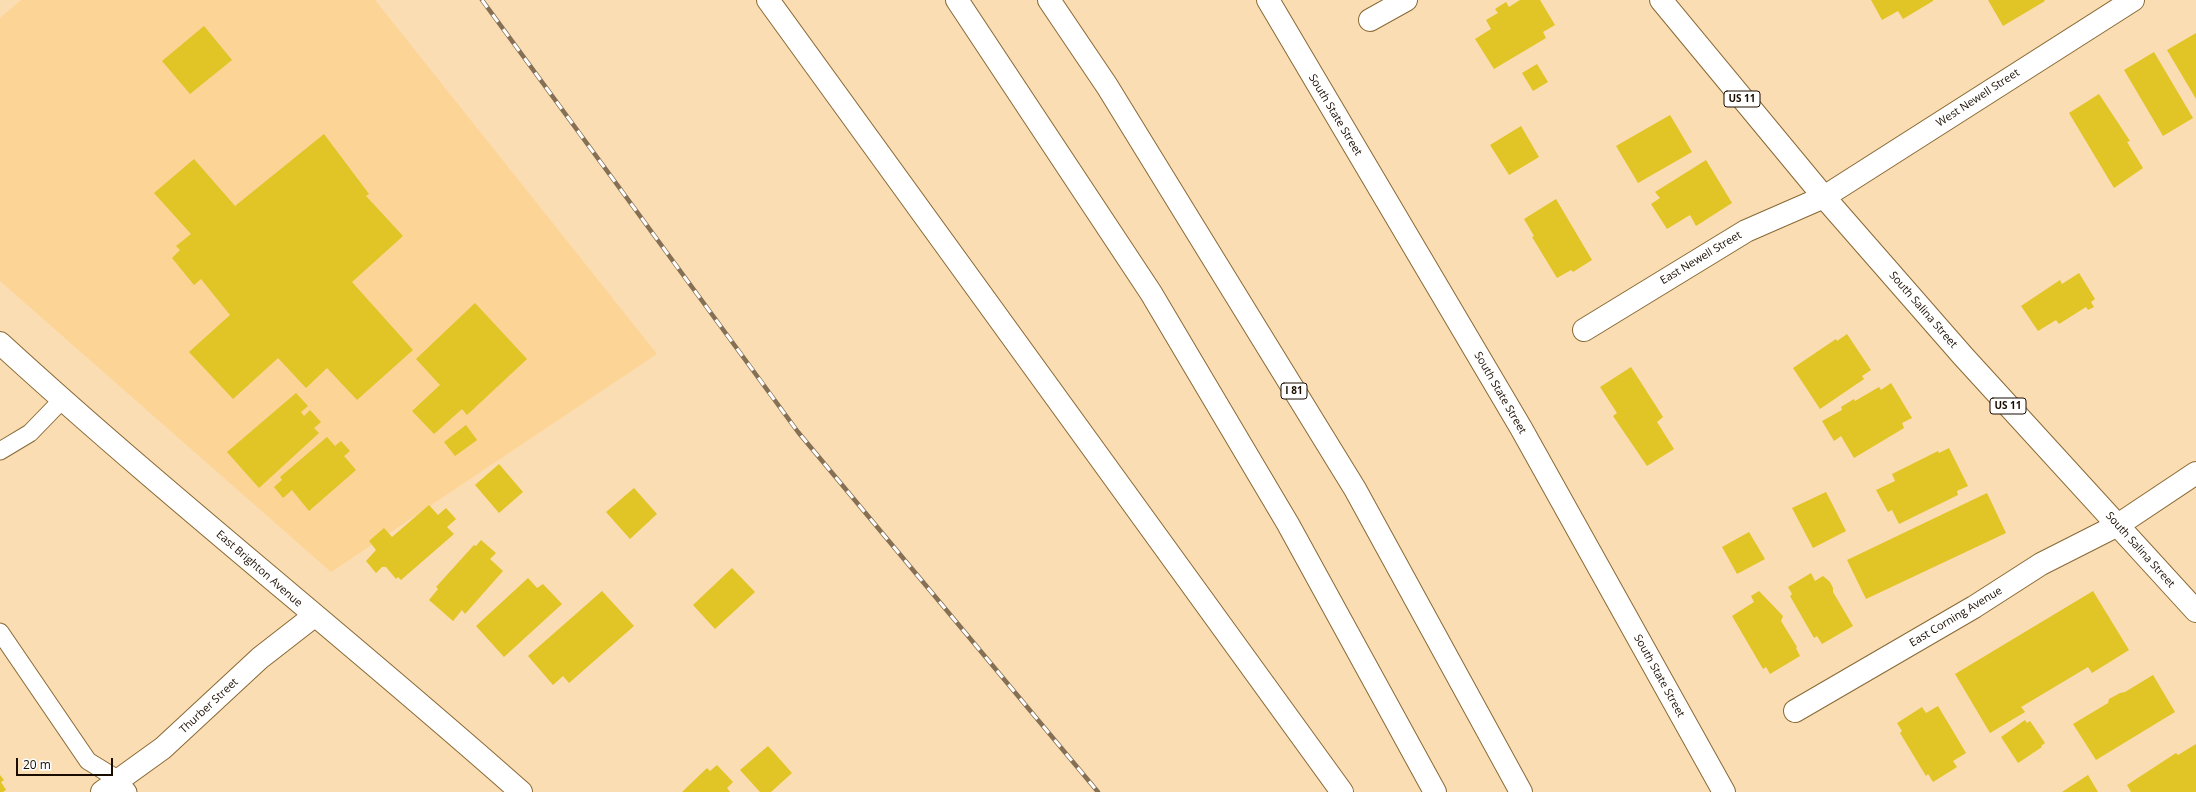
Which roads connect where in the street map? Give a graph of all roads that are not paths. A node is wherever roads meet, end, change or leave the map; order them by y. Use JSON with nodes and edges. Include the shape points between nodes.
{"nodes":[{"id":1,"x":768,"y":0,"type":"edge"},
{"id":2,"x":957,"y":0,"type":"edge"},
{"id":3,"x":1049,"y":0,"type":"edge"},
{"id":4,"x":1268,"y":0,"type":"edge"},
{"id":5,"x":1406,"y":0,"type":"edge"},
{"id":6,"x":1660,"y":0,"type":"edge"},
{"id":7,"x":2133,"y":0,"type":"edge"},
{"id":8,"x":1370,"y":20,"type":"dead end"},
{"id":9,"x":1824,"y":197,"type":"junction"},
{"id":10,"x":1584,"y":330,"type":"dead end"},
{"id":11,"x":0,"y":343,"type":"edge"},
{"id":12,"x":62,"y":400,"type":"junction"},
{"id":13,"x":0,"y":451,"type":"edge"},
{"id":14,"x":2196,"y":473,"type":"edge"},
{"id":15,"x":2118,"y":526,"type":"junction"},
{"id":16,"x":2196,"y":611,"type":"edge"},
{"id":17,"x":314,"y":616,"type":"junction"},
{"id":18,"x":0,"y":632,"type":"edge"},
{"id":19,"x":1795,"y":711,"type":"dead end"},
{"id":20,"x":124,"y":786,"type":"edge"},
{"id":21,"x":517,"y":791,"type":"edge"},
{"id":22,"x":102,"y":792,"type":"edge"},
{"id":23,"x":1342,"y":792,"type":"edge"},
{"id":24,"x":1435,"y":792,"type":"edge"},
{"id":25,"x":1520,"y":792,"type":"edge"},
{"id":26,"x":1724,"y":792,"type":"edge"}],
"edges":[{"from":1,"to":23,"type":"main road"},
{"from":2,"to":24,"type":"main road","via":[[1151,293],[1288,524]]},
{"from":3,"to":25,"type":"main road","number":"I 81","via":[[1107,86],[1354,489]]},
{"from":4,"to":26,"type":"main road","name":"South State Street","via":[[1521,428]]},
{"from":5,"to":8,"type":"main road"},
{"from":6,"to":9,"type":"main road","name":"South Salina Street","number":"US 11"},
{"from":7,"to":9,"type":"main road","name":"West Newell Street"},
{"from":9,"to":10,"type":"main road","name":"East Newell Street","via":[[1746,231]]},
{"from":9,"to":15,"type":"main road","name":"South Salina Street","number":"US 11","via":[[1963,356]]},
{"from":11,"to":12,"type":"main road","name":"East Brighton Avenue"},
{"from":12,"to":13,"type":"lane","via":[[30,433]]},
{"from":12,"to":17,"type":"main road","name":"East Brighton Avenue"},
{"from":14,"to":15,"type":"main road","name":"East Corning Avenue"},
{"from":15,"to":16,"type":"main road","name":"South Salina Street","number":"US 11"},
{"from":15,"to":19,"type":"main road","name":"East Corning Avenue","via":[[2041,564],[1974,607]]},
{"from":17,"to":20,"type":"main road","name":"Thurber Street","via":[[260,658]]},
{"from":17,"to":21,"type":"main road","name":"East Brighton Avenue","via":[[476,751]]},
{"from":18,"to":20,"type":"lane","via":[[88,761]]},
{"from":20,"to":22,"type":"main road","name":"Thurber Street"}]}
